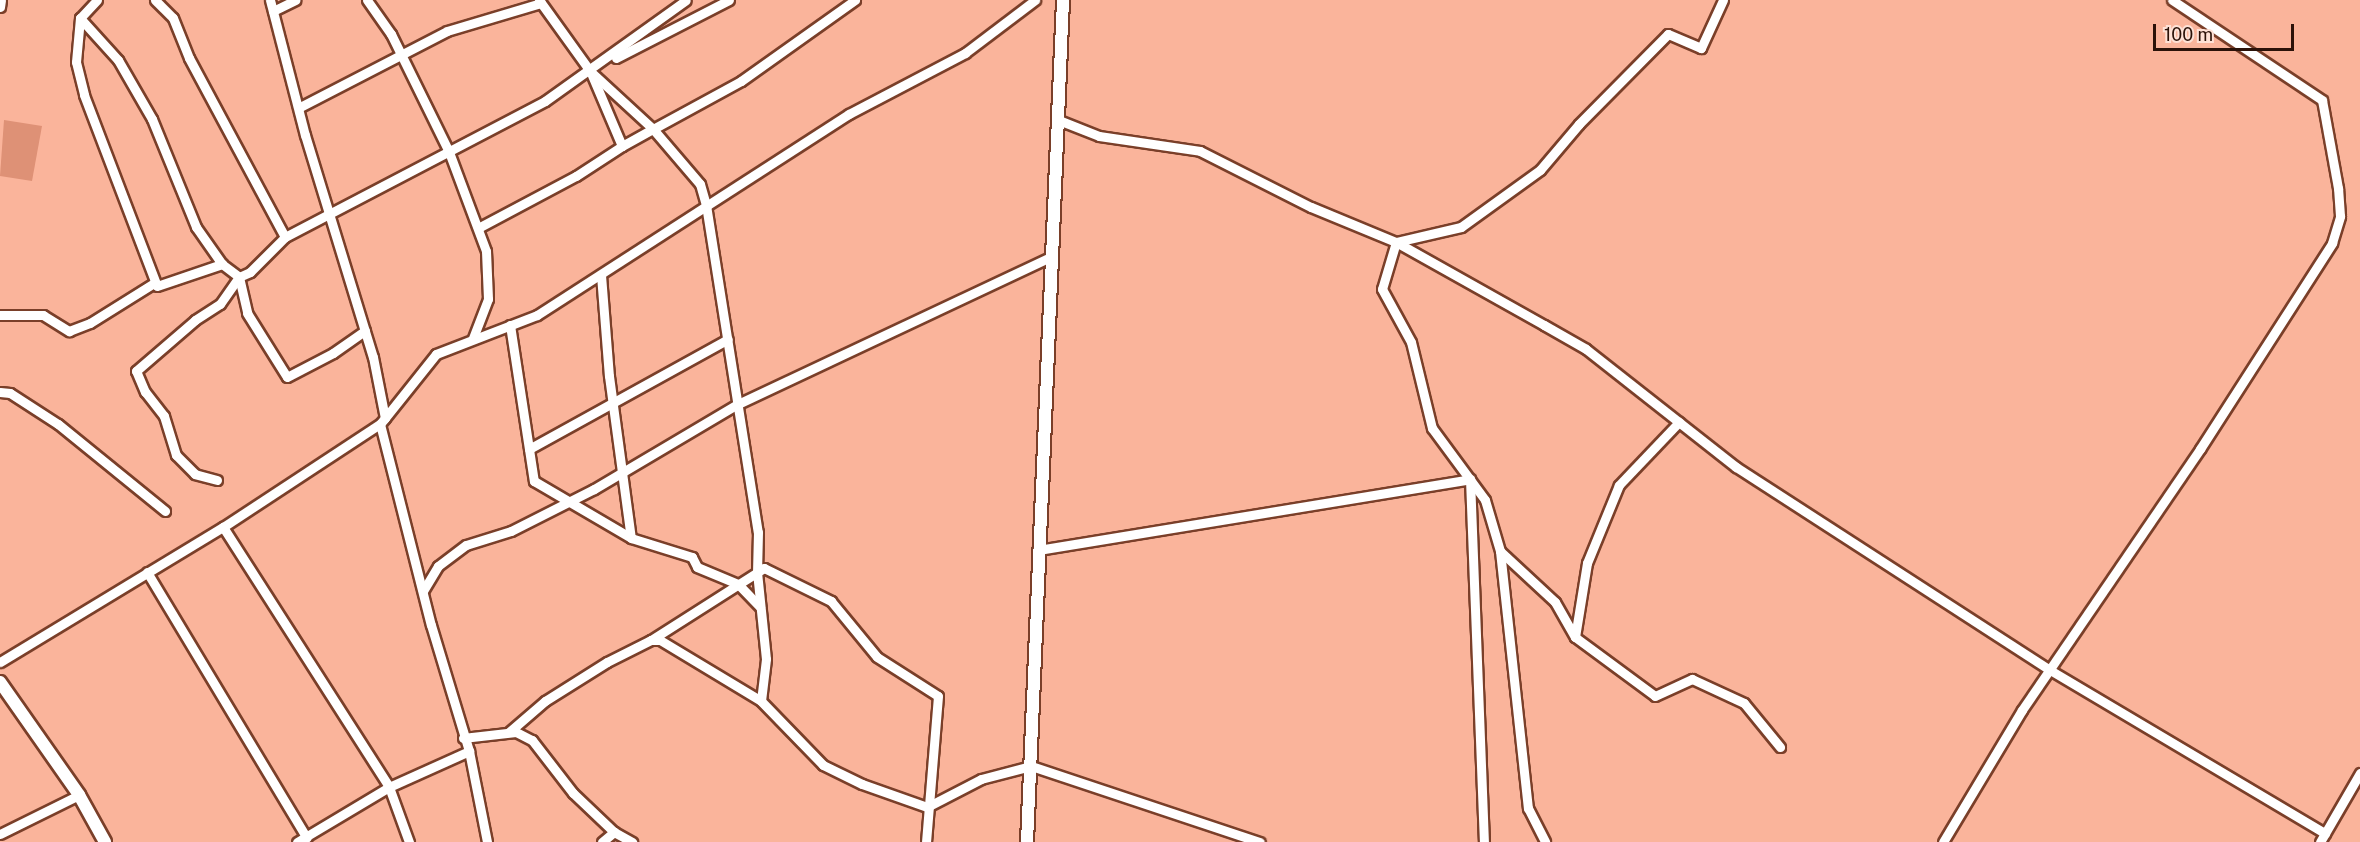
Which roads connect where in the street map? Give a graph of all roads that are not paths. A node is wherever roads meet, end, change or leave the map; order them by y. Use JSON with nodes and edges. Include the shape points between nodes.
{"nodes":[{"id":1,"x":1,"y":0,"type":"edge"},
{"id":2,"x":97,"y":0,"type":"edge"},
{"id":3,"x":155,"y":0,"type":"edge"},
{"id":4,"x":270,"y":0,"type":"edge"},
{"id":5,"x":296,"y":0,"type":"edge"},
{"id":6,"x":367,"y":0,"type":"edge"},
{"id":7,"x":729,"y":0,"type":"edge"},
{"id":8,"x":855,"y":0,"type":"edge"},
{"id":9,"x":1035,"y":0,"type":"edge"},
{"id":10,"x":1723,"y":0,"type":"edge"},
{"id":11,"x":2172,"y":0,"type":"edge"},
{"id":12,"x":540,"y":2,"type":"edge"},
{"id":13,"x":679,"y":2,"type":"edge"},
{"id":14,"x":1060,"y":2,"type":"edge"},
{"id":15,"x":0,"y":7,"type":"edge"},
{"id":16,"x":273,"y":11,"type":"junction"},
{"id":17,"x":80,"y":18,"type":"junction"},
{"id":18,"x":400,"y":53,"type":"junction"},
{"id":19,"x":590,"y":71,"type":"junction"},
{"id":20,"x":300,"y":108,"type":"junction"},
{"id":21,"x":1056,"y":119,"type":"junction"},
{"id":22,"x":653,"y":129,"type":"junction"},
{"id":23,"x":622,"y":146,"type":"junction"},
{"id":24,"x":449,"y":152,"type":"junction"},
{"id":25,"x":706,"y":205,"type":"junction"},
{"id":26,"x":328,"y":212,"type":"junction"},
{"id":27,"x":478,"y":228,"type":"junction"},
{"id":28,"x":285,"y":237,"type":"junction"},
{"id":29,"x":1396,"y":242,"type":"junction"},
{"id":30,"x":1051,"y":257,"type":"junction"},
{"id":31,"x":222,"y":264,"type":"junction"},
{"id":32,"x":601,"y":275,"type":"junction"},
{"id":33,"x":239,"y":277,"type":"junction"},
{"id":34,"x":154,"y":283,"type":"junction"},
{"id":35,"x":0,"y":315,"type":"edge"},
{"id":36,"x":510,"y":325,"type":"junction"},
{"id":37,"x":364,"y":331,"type":"junction"},
{"id":38,"x":473,"y":338,"type":"junction"},
{"id":39,"x":728,"y":339,"type":"junction"},
{"id":40,"x":0,"y":392,"type":"edge"},
{"id":41,"x":738,"y":404,"type":"junction"},
{"id":42,"x":613,"y":405,"type":"junction"},
{"id":43,"x":382,"y":421,"type":"junction"},
{"id":44,"x":1679,"y":422,"type":"junction"},
{"id":45,"x":529,"y":449,"type":"junction"},
{"id":46,"x":622,"y":473,"type":"junction"},
{"id":47,"x":1470,"y":479,"type":"junction"},
{"id":48,"x":217,"y":480,"type":"dead end"},
{"id":49,"x":570,"y":501,"type":"junction"},
{"id":50,"x":165,"y":510,"type":"dead end"},
{"id":51,"x":223,"y":527,"type":"junction"},
{"id":52,"x":631,"y":538,"type":"junction"},
{"id":53,"x":1038,"y":550,"type":"junction"},
{"id":54,"x":1500,"y":551,"type":"junction"},
{"id":55,"x":147,"y":572,"type":"junction"},
{"id":56,"x":757,"y":572,"type":"junction"},
{"id":57,"x":738,"y":584,"type":"junction"},
{"id":58,"x":423,"y":591,"type":"junction"},
{"id":59,"x":760,"y":607,"type":"junction"},
{"id":60,"x":1575,"y":637,"type":"junction"},
{"id":61,"x":651,"y":640,"type":"junction"},
{"id":62,"x":0,"y":662,"type":"edge"},
{"id":63,"x":2049,"y":670,"type":"junction"},
{"id":64,"x":0,"y":682,"type":"edge"},
{"id":65,"x":761,"y":701,"type":"junction"},
{"id":66,"x":509,"y":732,"type":"junction"},
{"id":67,"x":463,"y":738,"type":"junction"},
{"id":68,"x":1780,"y":747,"type":"dead end"},
{"id":69,"x":469,"y":752,"type":"junction"},
{"id":70,"x":1031,"y":766,"type":"junction"},
{"id":71,"x":2360,"y":774,"type":"edge"},
{"id":72,"x":389,"y":787,"type":"junction"},
{"id":73,"x":79,"y":795,"type":"junction"},
{"id":74,"x":927,"y":807,"type":"junction"},
{"id":75,"x":614,"y":832,"type":"junction"},
{"id":76,"x":2325,"y":833,"type":"junction"},
{"id":77,"x":0,"y":834,"type":"edge"},
{"id":78,"x":313,"y":838,"type":"edge"},
{"id":79,"x":105,"y":842,"type":"edge"},
{"id":80,"x":297,"y":842,"type":"edge"},
{"id":81,"x":409,"y":842,"type":"edge"},
{"id":82,"x":487,"y":842,"type":"edge"},
{"id":83,"x":602,"y":842,"type":"edge"},
{"id":84,"x":632,"y":842,"type":"edge"},
{"id":85,"x":926,"y":842,"type":"edge"},
{"id":86,"x":1027,"y":842,"type":"edge"},
{"id":87,"x":1260,"y":842,"type":"edge"},
{"id":88,"x":1484,"y":842,"type":"edge"},
{"id":89,"x":1545,"y":842,"type":"edge"},
{"id":90,"x":1943,"y":842,"type":"edge"},
{"id":91,"x":2320,"y":842,"type":"edge"}],
"edges":[{"from":1,"to":15,"type":"street"},
{"from":2,"to":17,"type":"street"},
{"from":3,"to":28,"type":"street","via":[[173,18],[189,58]]},
{"from":4,"to":16,"type":"street"},
{"from":5,"to":16,"type":"street"},
{"from":6,"to":18,"type":"street"},
{"from":7,"to":19,"type":"street"},
{"from":8,"to":22,"type":"street","via":[[741,81]]},
{"from":9,"to":25,"type":"street","via":[[965,53],[849,114]]},
{"from":10,"to":29,"type":"street","via":[[1701,48],[1668,34],[1578,124],[1540,170],[1461,227]]},
{"from":11,"to":63,"type":"street","via":[[2322,100],[2340,216],[2332,243],[2268,346]]},
{"from":12,"to":18,"type":"street","via":[[447,31]]},
{"from":12,"to":19,"type":"street"},
{"from":13,"to":19,"type":"street"},
{"from":14,"to":21,"type":"street"},
{"from":16,"to":20,"type":"street"},
{"from":17,"to":31,"type":"street","via":[[118,60],[152,119],[196,227]]},
{"from":17,"to":34,"type":"street","via":[[76,62],[84,95],[116,171]]},
{"from":18,"to":20,"type":"street"},
{"from":18,"to":24,"type":"street"},
{"from":19,"to":22,"type":"street"},
{"from":19,"to":23,"type":"street"},
{"from":19,"to":24,"type":"street","via":[[545,101]]},
{"from":20,"to":26,"type":"street"},
{"from":21,"to":29,"type":"street","via":[[1099,136],[1200,151],[1311,207]]},
{"from":21,"to":30,"type":"street"},
{"from":22,"to":23,"type":"street"},
{"from":22,"to":25,"type":"street","via":[[700,184]]},
{"from":23,"to":27,"type":"street","via":[[576,176]]},
{"from":24,"to":26,"type":"street"},
{"from":24,"to":27,"type":"street"},
{"from":25,"to":32,"type":"street"},
{"from":25,"to":39,"type":"street"},
{"from":26,"to":28,"type":"street"},
{"from":26,"to":37,"type":"street"},
{"from":27,"to":38,"type":"street","via":[[486,251],[488,299]]},
{"from":28,"to":33,"type":"street","via":[[250,272]]},
{"from":29,"to":44,"type":"street","via":[[1586,349]]},
{"from":29,"to":47,"type":"street","via":[[1382,289],[1410,342],[1432,428]]},
{"from":30,"to":41,"type":"street"},
{"from":30,"to":53,"type":"street"},
{"from":31,"to":33,"type":"street"},
{"from":31,"to":34,"type":"street","via":[[174,284]]},
{"from":32,"to":36,"type":"street","via":[[537,315]]},
{"from":32,"to":42,"type":"street"},
{"from":33,"to":37,"type":"street","via":[[248,313],[287,377]]},
{"from":33,"to":48,"type":"street","via":[[220,304],[136,371],[145,392],[164,416],[176,455],[195,474]]},
{"from":34,"to":35,"type":"street","via":[[90,323],[69,331],[43,315]]},
{"from":36,"to":38,"type":"street"},
{"from":36,"to":45,"type":"street"},
{"from":37,"to":43,"type":"street"},
{"from":38,"to":43,"type":"street","via":[[436,354]]},
{"from":39,"to":41,"type":"street"},
{"from":39,"to":42,"type":"street"},
{"from":40,"to":50,"type":"street","via":[[10,393],[58,424]]},
{"from":41,"to":46,"type":"street"},
{"from":41,"to":56,"type":"street","via":[[758,532]]},
{"from":42,"to":45,"type":"street"},
{"from":42,"to":46,"type":"street"},
{"from":43,"to":51,"type":"street"},
{"from":43,"to":58,"type":"street"},
{"from":44,"to":60,"type":"street","via":[[1619,485],[1587,563]]},
{"from":44,"to":63,"type":"street","via":[[1736,467]]},
{"from":45,"to":49,"type":"street","via":[[534,481]]},
{"from":46,"to":49,"type":"street"},
{"from":46,"to":52,"type":"street"},
{"from":47,"to":53,"type":"street"},
{"from":47,"to":54,"type":"street","via":[[1485,500]]},
{"from":47,"to":88,"type":"street"},
{"from":49,"to":52,"type":"street"},
{"from":49,"to":58,"type":"street","via":[[511,531],[466,545],[438,566]]},
{"from":51,"to":55,"type":"street"},
{"from":51,"to":72,"type":"street"},
{"from":52,"to":57,"type":"street","via":[[692,557],[697,567]]},
{"from":53,"to":70,"type":"street"},
{"from":54,"to":60,"type":"street","via":[[1555,602]]},
{"from":54,"to":89,"type":"street","via":[[1528,808]]},
{"from":55,"to":62,"type":"street"},
{"from":55,"to":78,"type":"street"},
{"from":56,"to":57,"type":"street"},
{"from":56,"to":59,"type":"street"},
{"from":56,"to":74,"type":"street","via":[[764,568],[831,601],[877,657],[938,696]]},
{"from":57,"to":59,"type":"street"},
{"from":57,"to":61,"type":"street"},
{"from":58,"to":67,"type":"street"},
{"from":59,"to":65,"type":"street","via":[[766,659]]},
{"from":60,"to":68,"type":"street","via":[[1655,696],[1692,679],[1744,704]]},
{"from":61,"to":65,"type":"street","via":[[681,651]]},
{"from":61,"to":66,"type":"street","via":[[545,701]]},
{"from":63,"to":76,"type":"street"},
{"from":63,"to":90,"type":"street"},
{"from":64,"to":73,"type":"street"},
{"from":65,"to":74,"type":"street","via":[[823,765],[861,784]]},
{"from":66,"to":67,"type":"street"},
{"from":66,"to":75,"type":"street","via":[[532,740],[573,793]]},
{"from":67,"to":69,"type":"street"},
{"from":69,"to":72,"type":"street"},
{"from":69,"to":82,"type":"street"},
{"from":70,"to":74,"type":"street","via":[[981,778]]},
{"from":70,"to":86,"type":"street"},
{"from":70,"to":87,"type":"street"},
{"from":71,"to":76,"type":"street"},
{"from":72,"to":78,"type":"street"},
{"from":72,"to":81,"type":"street"},
{"from":73,"to":77,"type":"street"},
{"from":73,"to":79,"type":"street"},
{"from":74,"to":85,"type":"street"},
{"from":75,"to":83,"type":"street"},
{"from":75,"to":84,"type":"street"},
{"from":76,"to":91,"type":"street"},
{"from":78,"to":80,"type":"street"}]}
